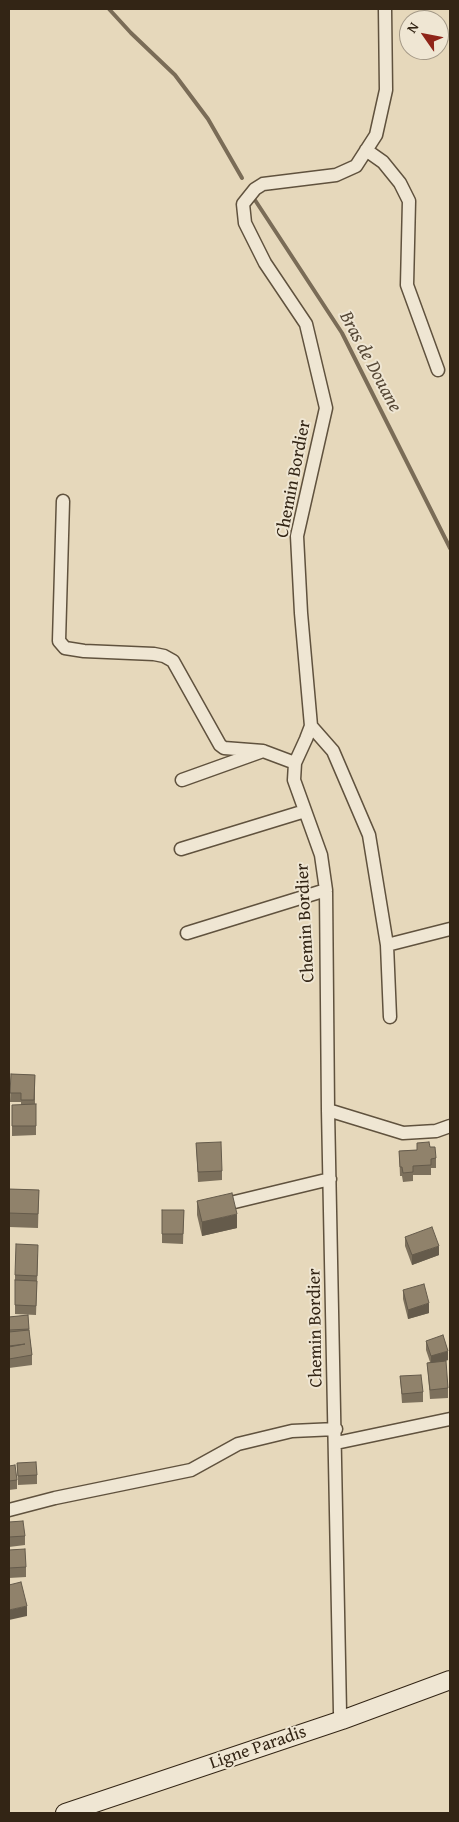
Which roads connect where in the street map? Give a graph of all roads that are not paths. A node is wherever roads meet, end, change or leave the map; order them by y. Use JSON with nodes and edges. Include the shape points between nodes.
{"nodes":[{"id":1,"x":385,"y":9,"type":"edge"},
{"id":2,"x":366,"y":150,"type":"junction"},
{"id":3,"x":438,"y":370,"type":"dead end"},
{"id":4,"x":63,"y":501,"type":"dead end"},
{"id":5,"x":311,"y":726,"type":"junction"},
{"id":6,"x":263,"y":752,"type":"junction"},
{"id":7,"x":295,"y":763,"type":"junction"},
{"id":8,"x":182,"y":780,"type":"dead end"},
{"id":9,"x":305,"y":811,"type":"junction"},
{"id":10,"x":181,"y":849,"type":"dead end"},
{"id":11,"x":326,"y":890,"type":"junction"},
{"id":12,"x":450,"y":929,"type":"edge"},
{"id":13,"x":187,"y":933,"type":"dead end"},
{"id":14,"x":387,"y":945,"type":"junction"},
{"id":15,"x":390,"y":1017,"type":"dead end"},
{"id":16,"x":328,"y":1110,"type":"junction"},
{"id":17,"x":450,"y":1126,"type":"edge"},
{"id":18,"x":330,"y":1179,"type":"junction"},
{"id":19,"x":207,"y":1209,"type":"edge"},
{"id":20,"x":450,"y":1419,"type":"edge"},
{"id":21,"x":336,"y":1429,"type":"junction"},
{"id":22,"x":336,"y":1443,"type":"junction"},
{"id":23,"x":9,"y":1510,"type":"edge"},
{"id":24,"x":450,"y":1680,"type":"edge"},
{"id":25,"x":342,"y":1720,"type":"junction"},
{"id":26,"x":65,"y":1813,"type":"edge"}],
"edges":[{"from":1,"to":2,"type":"street","name":"Chemin Bordier","via":[[386,90],[376,135]]},
{"from":2,"to":3,"type":"street","via":[[383,162],[409,201],[407,285]]},
{"from":2,"to":5,"type":"street","name":"Chemin Bordier","via":[[356,166],[336,175],[263,184],[243,204],[245,223],[257,248],[306,324],[326,408],[297,536]]},
{"from":4,"to":6,"type":"street","via":[[59,642],[65,648],[84,652],[164,656],[173,661],[220,745]]},
{"from":5,"to":7,"type":"street","name":"Chemin Bordier"},
{"from":5,"to":14,"type":"street","via":[[333,751],[368,836]]},
{"from":6,"to":7,"type":"street"},
{"from":6,"to":8,"type":"street"},
{"from":7,"to":9,"type":"street","name":"Chemin Bordier","via":[[294,780]]},
{"from":9,"to":10,"type":"street"},
{"from":9,"to":11,"type":"street","name":"Chemin Bordier","via":[[321,855]]},
{"from":11,"to":13,"type":"street"},
{"from":11,"to":16,"type":"street","name":"Chemin Bordier"},
{"from":12,"to":14,"type":"street"},
{"from":14,"to":15,"type":"street"},
{"from":16,"to":17,"type":"street","via":[[403,1133],[436,1131]]},
{"from":16,"to":18,"type":"street","name":"Chemin Bordier"},
{"from":18,"to":19,"type":"street"},
{"from":18,"to":21,"type":"street","name":"Chemin Bordier"},
{"from":20,"to":22,"type":"street"},
{"from":21,"to":22,"type":"street","name":"Chemin Bordier"},
{"from":21,"to":23,"type":"street","via":[[292,1431],[238,1444],[191,1470]]},
{"from":22,"to":25,"type":"street","name":"Chemin Bordier"},
{"from":24,"to":25,"type":"main road","name":"Ligne Paradis"},
{"from":25,"to":26,"type":"main road","name":"Ligne Paradis"}]}
